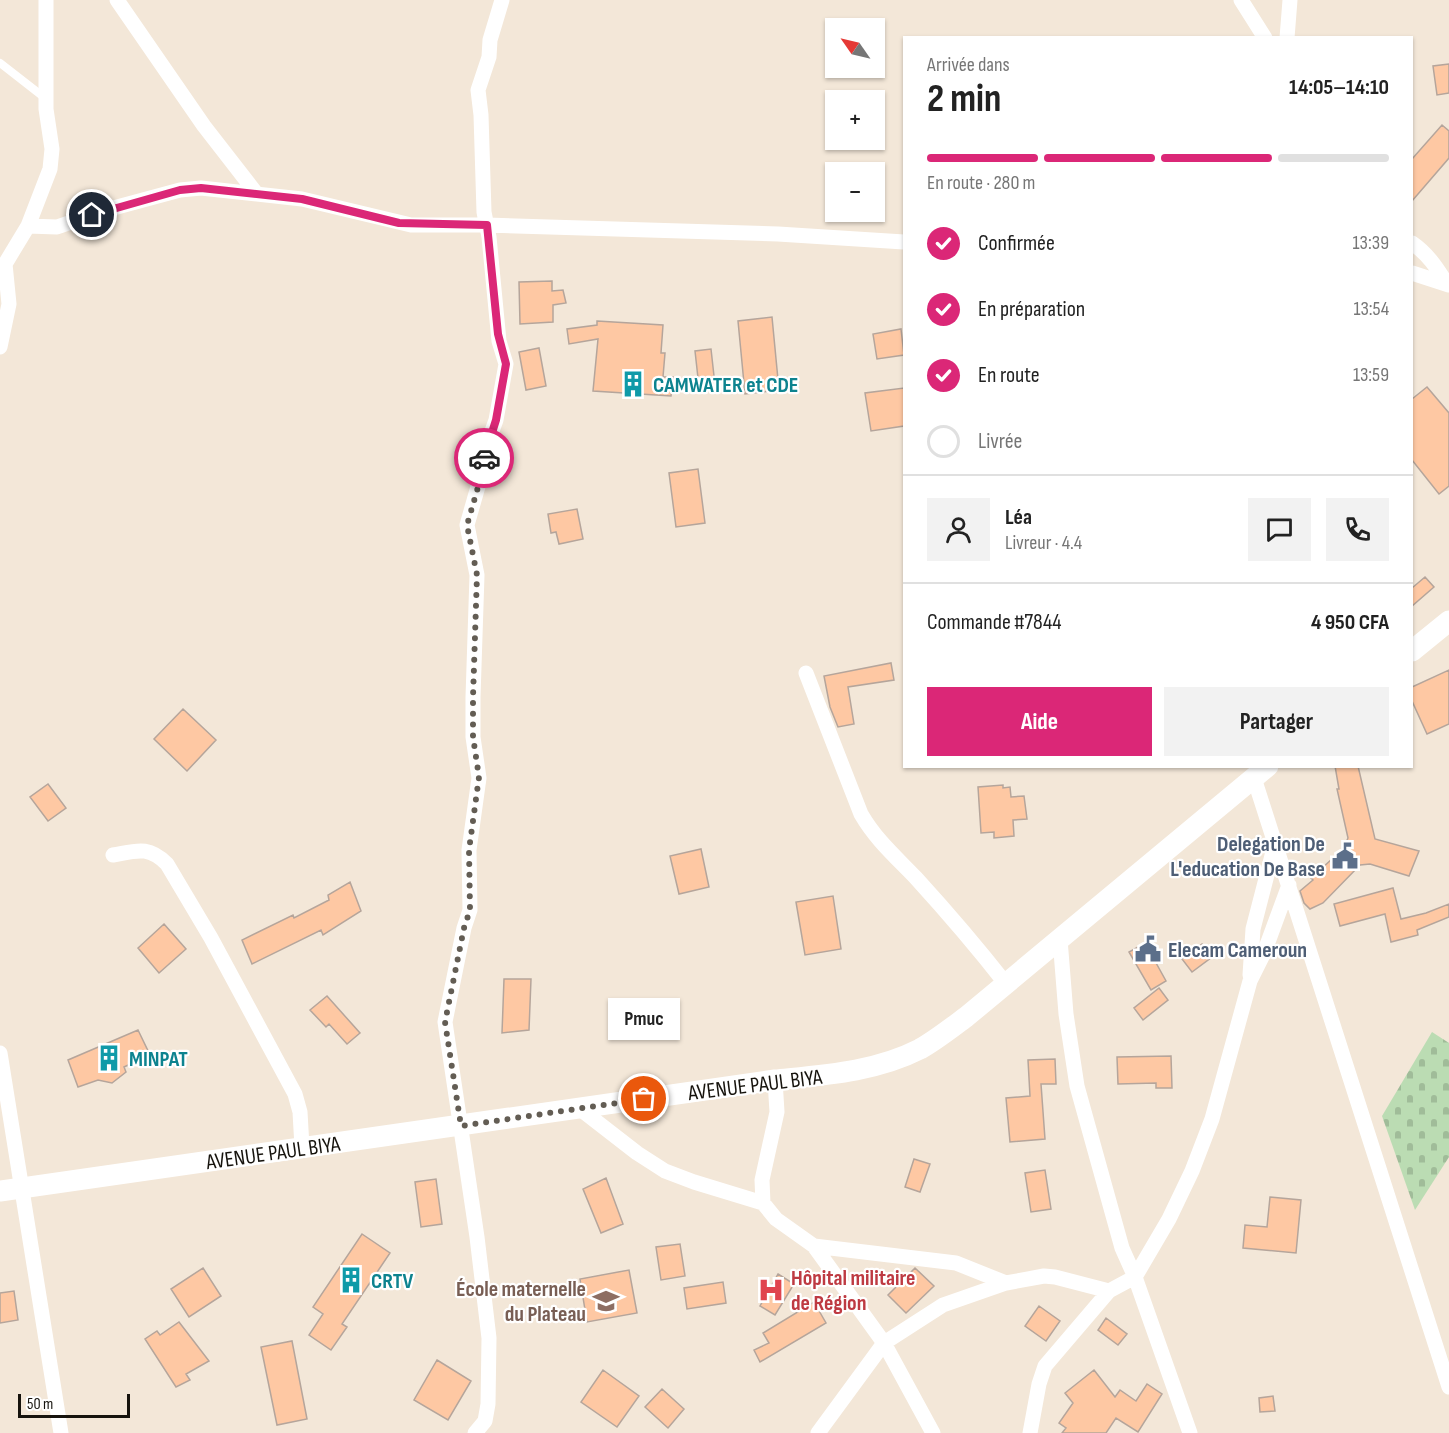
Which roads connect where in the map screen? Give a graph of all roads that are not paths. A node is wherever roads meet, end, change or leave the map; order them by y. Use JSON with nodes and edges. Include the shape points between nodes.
{"nodes":[{"id":1,"x":46,"y":0,"type":"edge"},
{"id":2,"x":117,"y":0,"type":"edge"},
{"id":3,"x":502,"y":0,"type":"edge"},
{"id":4,"x":1241,"y":0,"type":"edge"},
{"id":5,"x":1290,"y":0,"type":"edge"},
{"id":6,"x":1264,"y":36,"type":"edge"},
{"id":7,"x":1287,"y":36,"type":"edge"},
{"id":8,"x":0,"y":63,"type":"edge"},
{"id":9,"x":45,"y":98,"type":"junction"},
{"id":10,"x":256,"y":193,"type":"junction"},
{"id":11,"x":487,"y":225,"type":"junction"},
{"id":12,"x":28,"y":226,"type":"junction"},
{"id":13,"x":903,"y":242,"type":"edge"},
{"id":14,"x":1413,"y":244,"type":"edge"},
{"id":15,"x":1413,"y":273,"type":"edge"},
{"id":16,"x":1448,"y":285,"type":"edge"},
{"id":17,"x":0,"y":347,"type":"edge"},
{"id":18,"x":1449,"y":621,"type":"edge"},
{"id":19,"x":1413,"y":650,"type":"edge"},
{"id":20,"x":806,"y":673,"type":"dead end"},
{"id":21,"x":1261,"y":772,"type":"edge"},
{"id":22,"x":1275,"y":844,"type":"junction"},
{"id":23,"x":113,"y":855,"type":"dead end"},
{"id":24,"x":1288,"y":885,"type":"junction"},
{"id":25,"x":1060,"y":939,"type":"junction"},
{"id":26,"x":1250,"y":981,"type":"junction"},
{"id":27,"x":1006,"y":984,"type":"junction"},
{"id":28,"x":0,"y":1053,"type":"edge"},
{"id":29,"x":775,"y":1080,"type":"junction"},
{"id":30,"x":579,"y":1108,"type":"junction"},
{"id":31,"x":461,"y":1126,"type":"junction"},
{"id":32,"x":302,"y":1147,"type":"junction"},
{"id":33,"x":23,"y":1188,"type":"junction"},
{"id":34,"x":0,"y":1191,"type":"edge"},
{"id":35,"x":764,"y":1203,"type":"junction"},
{"id":36,"x":814,"y":1245,"type":"junction"},
{"id":37,"x":1136,"y":1277,"type":"junction"},
{"id":38,"x":1006,"y":1283,"type":"junction"},
{"id":39,"x":1109,"y":1291,"type":"junction"},
{"id":40,"x":884,"y":1343,"type":"junction"},
{"id":41,"x":1449,"y":1386,"type":"edge"},
{"id":42,"x":61,"y":1433,"type":"edge"},
{"id":43,"x":475,"y":1433,"type":"edge"},
{"id":44,"x":818,"y":1433,"type":"edge"},
{"id":45,"x":933,"y":1433,"type":"edge"},
{"id":46,"x":1030,"y":1433,"type":"edge"},
{"id":47,"x":1190,"y":1433,"type":"edge"}],
"edges":[{"from":1,"to":9,"type":"street"},
{"from":2,"to":10,"type":"street","via":[[204,126]]},
{"from":3,"to":11,"type":"street","via":[[478,90]]},
{"from":4,"to":6,"type":"street"},
{"from":5,"to":7,"type":"street"},
{"from":8,"to":9,"type":"lane"},
{"from":9,"to":12,"type":"street","via":[[52,149],[50,170]]},
{"from":10,"to":11,"type":"street","via":[[302,199],[399,223]]},
{"from":10,"to":12,"type":"street","via":[[180,190],[57,227]]},
{"from":11,"to":13,"type":"street"},
{"from":11,"to":31,"type":"street","via":[[498,334],[506,364],[496,420],[467,525],[477,575],[473,737],[479,777],[469,850],[470,910],[445,1022]]},
{"from":12,"to":17,"type":"street","via":[[5,264],[9,304]]},
{"from":14,"to":16,"type":"street","via":[[1435,264]]},
{"from":15,"to":16,"type":"street"},
{"from":18,"to":19,"type":"main road"},
{"from":20,"to":27,"type":"street","via":[[868,827],[960,927]]},
{"from":21,"to":22,"type":"street"},
{"from":21,"to":25,"type":"main road","name":"AVENUE PAUL BIYA"},
{"from":22,"to":24,"type":"street"},
{"from":22,"to":26,"type":"street","via":[[1254,929]]},
{"from":23,"to":32,"type":"street","via":[[149,851],[158,854],[166,864],[211,938],[295,1094]]},
{"from":24,"to":26,"type":"street"},
{"from":24,"to":41,"type":"street"},
{"from":25,"to":27,"type":"main road","name":"AVENUE PAUL BIYA"},
{"from":25,"to":37,"type":"street","via":[[1077,1086],[1122,1248]]},
{"from":26,"to":37,"type":"street","via":[[1218,1100],[1192,1171]]},
{"from":27,"to":29,"type":"main road","name":"AVENUE PAUL BIYA","via":[[936,1039],[907,1055],[842,1074]]},
{"from":28,"to":33,"type":"street"},
{"from":29,"to":30,"type":"main road","name":"AVENUE PAUL BIYA"},
{"from":29,"to":35,"type":"street","via":[[777,1112],[762,1180]]},
{"from":30,"to":31,"type":"main road","name":"AVENUE PAUL BIYA"},
{"from":30,"to":35,"type":"street","via":[[665,1170]]},
{"from":31,"to":32,"type":"main road","name":"AVENUE PAUL BIYA"},
{"from":31,"to":43,"type":"street","via":[[489,1338],[488,1404],[485,1421]]},
{"from":32,"to":33,"type":"main road","name":"AVENUE PAUL BIYA"},
{"from":33,"to":34,"type":"main road","name":"AVENUE PAUL BIYA"},
{"from":33,"to":42,"type":"street"},
{"from":35,"to":36,"type":"street","via":[[776,1219]]},
{"from":36,"to":38,"type":"street","via":[[956,1263]]},
{"from":36,"to":40,"type":"street"},
{"from":37,"to":39,"type":"street"},
{"from":37,"to":47,"type":"street"},
{"from":38,"to":39,"type":"street","via":[[1055,1276]]},
{"from":38,"to":40,"type":"street","via":[[943,1305]]},
{"from":39,"to":46,"type":"street","via":[[1045,1366]]},
{"from":40,"to":44,"type":"street"},
{"from":40,"to":45,"type":"street"}]}
